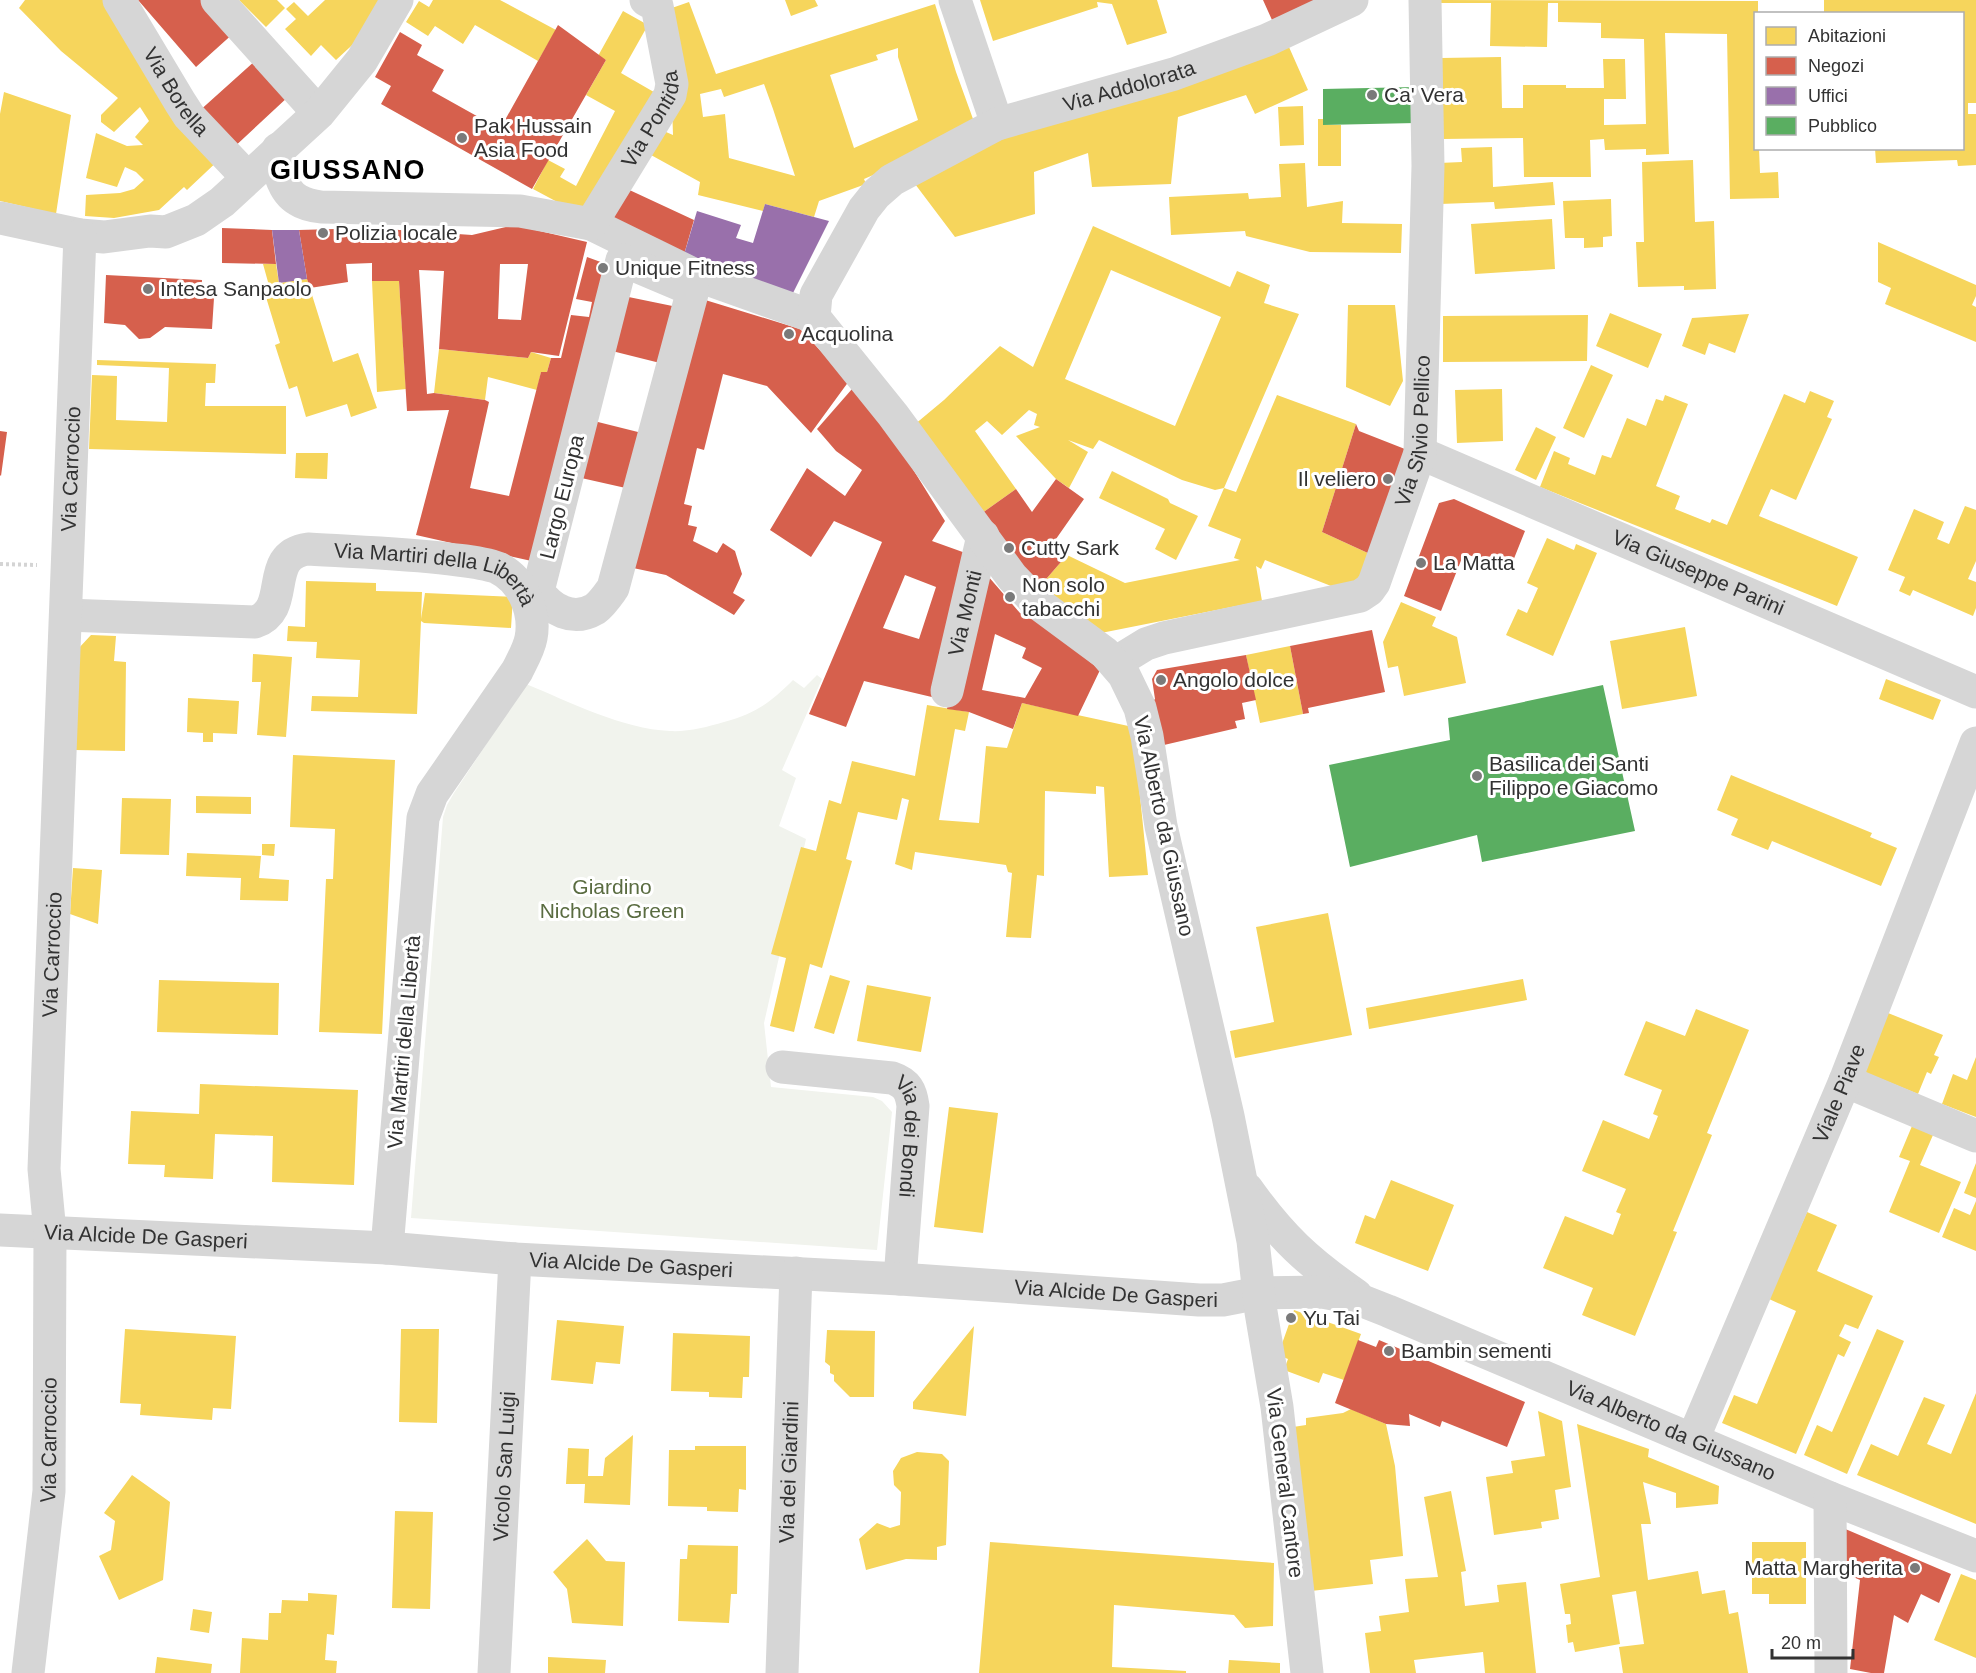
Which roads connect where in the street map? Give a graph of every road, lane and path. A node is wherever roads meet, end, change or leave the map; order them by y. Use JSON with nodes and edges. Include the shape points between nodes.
{"nodes":[{"id":1,"x":119,"y":0,"type":"edge"},
{"id":2,"x":217,"y":0,"type":"edge"},
{"id":3,"x":397,"y":0,"type":"edge"},
{"id":4,"x":955,"y":0,"type":"edge"},
{"id":5,"x":1352,"y":0,"type":"edge"},
{"id":6,"x":1425,"y":0,"type":"edge"},
{"id":7,"x":657,"y":2,"type":"edge"},
{"id":8,"x":353,"y":72,"type":"junction"},
{"id":9,"x":314,"y":108,"type":"junction"},
{"id":10,"x":997,"y":124,"type":"junction"},
{"id":11,"x":279,"y":149,"type":"junction"},
{"id":12,"x":244,"y":176,"type":"junction"},
{"id":13,"x":296,"y":200,"type":"junction"},
{"id":14,"x":0,"y":218,"type":"edge"},
{"id":15,"x":591,"y":224,"type":"junction"},
{"id":16,"x":80,"y":235,"type":"junction"},
{"id":17,"x":693,"y":290,"type":"joint"},
{"id":18,"x":814,"y":317,"type":"junction"},
{"id":19,"x":1420,"y":453,"type":"junction"},
{"id":20,"x":983,"y":536,"type":"junction"},
{"id":21,"x":0,"y":564,"type":"edge"},
{"id":22,"x":68,"y":566,"type":"junction"},
{"id":23,"x":66,"y":615,"type":"junction"},
{"id":24,"x":1115,"y":663,"type":"junction"},
{"id":25,"x":947,"y":691,"type":"dead end"},
{"id":26,"x":1976,"y":692,"type":"edge"},
{"id":27,"x":1976,"y":743,"type":"edge"},
{"id":28,"x":782,"y":1067,"type":"dead end"},
{"id":29,"x":1845,"y":1082,"type":"junction"},
{"id":30,"x":1976,"y":1136,"type":"edge"},
{"id":31,"x":1241,"y":1181,"type":"junction"},
{"id":32,"x":0,"y":1230,"type":"edge"},
{"id":33,"x":50,"y":1233,"type":"junction"},
{"id":34,"x":387,"y":1248,"type":"junction"},
{"id":35,"x":514,"y":1259,"type":"junction"},
{"id":36,"x":796,"y":1273,"type":"junction"},
{"id":37,"x":900,"y":1279,"type":"junction"},
{"id":38,"x":1259,"y":1293,"type":"junction"},
{"id":39,"x":1367,"y":1303,"type":"junction"},
{"id":40,"x":1694,"y":1439,"type":"junction"},
{"id":41,"x":1830,"y":1498,"type":"junction"},
{"id":42,"x":1976,"y":1556,"type":"edge"},
{"id":43,"x":28,"y":1673,"type":"edge"},
{"id":44,"x":494,"y":1673,"type":"edge"},
{"id":45,"x":782,"y":1673,"type":"edge"},
{"id":46,"x":1307,"y":1673,"type":"edge"},
{"id":47,"x":1831,"y":1673,"type":"edge"}],
"edges":[{"from":1,"to":12,"type":"street","name":"Via Borella","via":[[189,116]]},
{"from":2,"to":9,"type":"street"},
{"from":3,"to":8,"type":"street"},
{"from":4,"to":10,"type":"street"},
{"from":5,"to":10,"type":"street","name":"Via Addolorata","via":[[1267,40],[1174,74]]},
{"from":6,"to":19,"type":"street","name":"Via Silvio Pellico","via":[[1428,166]]},
{"from":7,"to":15,"type":"street","name":"Via Pontida","via":[[672,84],[670,96]]},
{"from":8,"to":9,"type":"street"},
{"from":8,"to":11,"type":"street","via":[[319,112]]},
{"from":9,"to":12,"type":"street"},
{"from":10,"to":18,"type":"street","name":"Via Addolorata","via":[[892,180],[876,194],[816,295]]},
{"from":11,"to":12,"type":"street"},
{"from":11,"to":13,"type":"street","via":[[277,161],[282,179]]},
{"from":12,"to":13,"type":"street"},
{"from":12,"to":16,"type":"street","via":[[194,215],[150,231],[104,237]]},
{"from":13,"to":15,"type":"street","via":[[321,207],[520,211]]},
{"from":14,"to":16,"type":"street"},
{"from":15,"to":18,"type":"street","via":[[693,274]]},
{"from":16,"to":22,"type":"street","name":"Via Carroccio"},
{"from":17,"to":17,"type":"street","name":"Largo Europa","via":[[622,260],[538,591],[557,611],[583,614],[596,609],[613,588]]},
{"from":18,"to":20,"type":"street","name":"Via Alberto da Giussano"},
{"from":19,"to":24,"type":"street","name":"Via Silvio Pellico","via":[[1369,590],[1359,596],[1164,638]]},
{"from":19,"to":26,"type":"street","name":"Via Giuseppe Parini"},
{"from":20,"to":24,"type":"street","name":"Via Alberto da Giussano","via":[[1012,577],[1036,602]]},
{"from":20,"to":25,"type":"street","name":"Via Monti"},
{"from":21,"to":22,"type":"path"},
{"from":22,"to":23,"type":"street","name":"Via Carroccio"},
{"from":23,"to":33,"type":"street","name":"Via Carroccio","via":[[44,1169]]},
{"from":23,"to":34,"type":"street","name":"Via Martiri della Libertà","via":[[255,622],[271,613],[287,558],[296,550],[308,549],[482,563],[513,578],[529,605],[533,621],[531,639],[517,671],[432,794],[423,818]]},
{"from":24,"to":31,"type":"street","name":"Via Alberto da Giussano","via":[[1130,686],[1145,726],[1161,826]]},
{"from":27,"to":29,"type":"street","name":"Viale Piave"},
{"from":28,"to":37,"type":"street","name":"Via dei Bondi","via":[[892,1078],[910,1090],[913,1106]]},
{"from":29,"to":30,"type":"street"},
{"from":29,"to":40,"type":"street","name":"Viale Piave"},
{"from":31,"to":38,"type":"street","name":"Via Alberto da Giussano"},
{"from":31,"to":39,"type":"street","name":"Via Alberto da Giussano","via":[[1294,1247]]},
{"from":32,"to":33,"type":"street","name":"Via Alcide De Gasperi"},
{"from":33,"to":34,"type":"street","name":"Via Alcide De Gasperi"},
{"from":33,"to":43,"type":"street","name":"Via Carroccio","via":[[49,1491]]},
{"from":34,"to":35,"type":"street","name":"Via Alcide De Gasperi"},
{"from":35,"to":36,"type":"street","name":"Via Alcide De Gasperi"},
{"from":35,"to":44,"type":"street","name":"Vicolo San Luigi"},
{"from":36,"to":37,"type":"street","name":"Via Alcide De Gasperi"},
{"from":36,"to":45,"type":"street","name":"Via dei Giardini"},
{"from":37,"to":38,"type":"street","name":"Via Alcide De Gasperi","via":[[1199,1300]]},
{"from":38,"to":39,"type":"street","name":"Via Alberto da Giussano","via":[[1322,1292]]},
{"from":38,"to":46,"type":"street","name":"Via General Cantore","via":[[1277,1407]]},
{"from":39,"to":40,"type":"street","name":"Via Alberto da Giussano"},
{"from":40,"to":41,"type":"street","name":"Via Alberto da Giussano"},
{"from":41,"to":42,"type":"street","name":"Via Alberto da Giussano"},
{"from":41,"to":47,"type":"street"}]}
